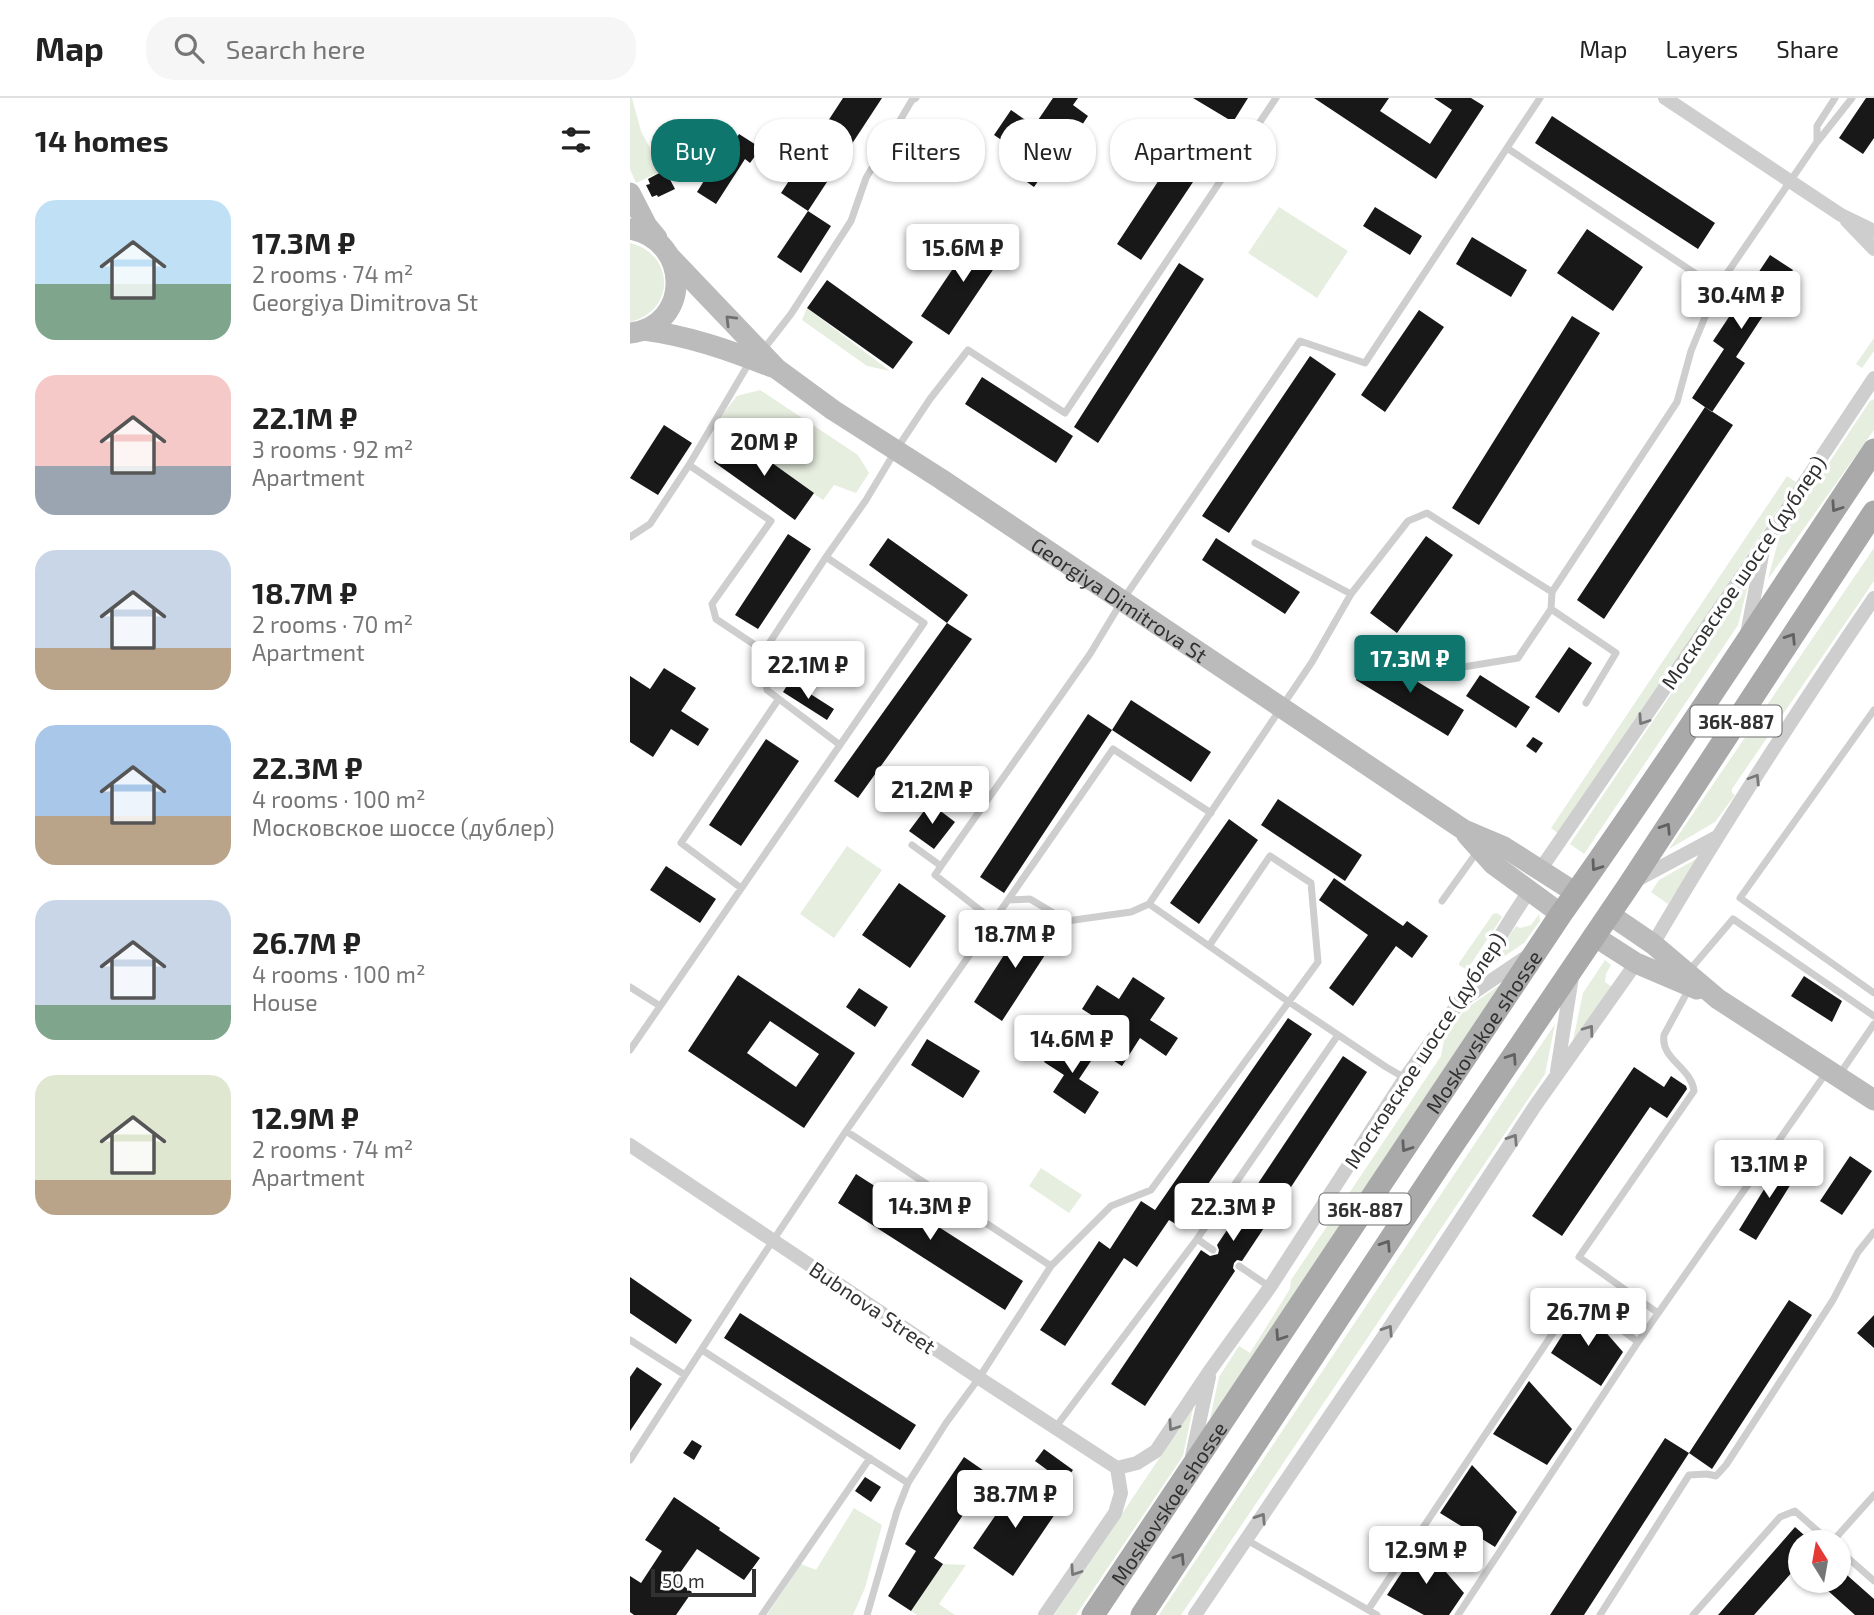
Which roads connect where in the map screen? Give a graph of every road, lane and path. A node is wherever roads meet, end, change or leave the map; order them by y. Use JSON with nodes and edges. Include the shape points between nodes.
{"nodes":[{"id":1,"x":916,"y":98,"type":"edge"},
{"id":2,"x":1276,"y":98,"type":"edge"},
{"id":3,"x":1539,"y":98,"type":"edge"},
{"id":4,"x":1665,"y":98,"type":"edge"},
{"id":5,"x":1835,"y":98,"type":"edge"},
{"id":6,"x":1852,"y":98,"type":"edge"},
{"id":7,"x":1817,"y":142,"type":"junction"},
{"id":8,"x":1507,"y":148,"type":"junction"},
{"id":9,"x":1790,"y":182,"type":"junction"},
{"id":10,"x":630,"y":193,"type":"edge"},
{"id":11,"x":1841,"y":215,"type":"junction"},
{"id":12,"x":630,"y":229,"type":"edge"},
{"id":13,"x":1874,"y":231,"type":"edge"},
{"id":14,"x":1874,"y":249,"type":"edge"},
{"id":15,"x":666,"y":251,"type":"junction"},
{"id":16,"x":1717,"y":288,"type":"junction"},
{"id":17,"x":637,"y":332,"type":"edge"},
{"id":18,"x":756,"y":355,"type":"junction"},
{"id":19,"x":1874,"y":379,"type":"edge"},
{"id":20,"x":896,"y":450,"type":"junction"},
{"id":21,"x":1874,"y":450,"type":"edge"},
{"id":22,"x":689,"y":465,"type":"junction"},
{"id":23,"x":1874,"y":512,"type":"edge"},
{"id":24,"x":630,"y":537,"type":"edge"},
{"id":25,"x":1765,"y":542,"type":"junction"},
{"id":26,"x":1255,"y":543,"type":"dead end"},
{"id":27,"x":826,"y":557,"type":"junction"},
{"id":28,"x":1552,"y":592,"type":"junction"},
{"id":29,"x":1351,"y":594,"type":"junction"},
{"id":30,"x":1874,"y":598,"type":"edge"},
{"id":31,"x":1122,"y":601,"type":"junction"},
{"id":32,"x":1551,"y":609,"type":"junction"},
{"id":33,"x":1746,"y":641,"type":"junction"},
{"id":34,"x":1410,"y":646,"type":"dead end"},
{"id":35,"x":764,"y":651,"type":"junction"},
{"id":36,"x":778,"y":700,"type":"junction"},
{"id":37,"x":1586,"y":704,"type":"dead end"},
{"id":38,"x":1280,"y":707,"type":"junction"},
{"id":39,"x":1874,"y":710,"type":"edge"},
{"id":40,"x":840,"y":745,"type":"junction"},
{"id":41,"x":1211,"y":813,"type":"junction"},
{"id":42,"x":1464,"y":830,"type":"junction"},
{"id":43,"x":1718,"y":836,"type":"junction"},
{"id":44,"x":912,"y":845,"type":"dead end"},
{"id":45,"x":1479,"y":848,"type":"junction"},
{"id":46,"x":941,"y":866,"type":"junction"},
{"id":47,"x":1540,"y":870,"type":"junction"},
{"id":48,"x":1629,"y":885,"type":"junction"},
{"id":49,"x":741,"y":888,"type":"junction"},
{"id":50,"x":1530,"y":891,"type":"junction"},
{"id":51,"x":1576,"y":893,"type":"junction"},
{"id":52,"x":1009,"y":900,"type":"junction"},
{"id":53,"x":1443,"y":901,"type":"dead end"},
{"id":54,"x":1150,"y":904,"type":"junction"},
{"id":55,"x":1561,"y":914,"type":"junction"},
{"id":56,"x":1609,"y":914,"type":"junction"},
{"id":57,"x":994,"y":921,"type":"junction"},
{"id":58,"x":1594,"y":936,"type":"junction"},
{"id":59,"x":1653,"y":944,"type":"junction"},
{"id":60,"x":1209,"y":946,"type":"junction"},
{"id":61,"x":1540,"y":947,"type":"junction"},
{"id":62,"x":1636,"y":963,"type":"junction"},
{"id":63,"x":1574,"y":966,"type":"junction"},
{"id":64,"x":1689,"y":980,"type":"junction"},
{"id":65,"x":630,"y":987,"type":"edge"},
{"id":66,"x":1874,"y":993,"type":"edge"},
{"id":67,"x":1460,"y":1001,"type":"junction"},
{"id":68,"x":1289,"y":1002,"type":"junction"},
{"id":69,"x":660,"y":1006,"type":"junction"},
{"id":70,"x":1874,"y":1016,"type":"edge"},
{"id":71,"x":1874,"y":1024,"type":"edge"},
{"id":72,"x":1338,"y":1035,"type":"junction"},
{"id":73,"x":630,"y":1050,"type":"edge"},
{"id":74,"x":1833,"y":1073,"type":"junction"},
{"id":75,"x":1556,"y":1076,"type":"junction"},
{"id":76,"x":1405,"y":1078,"type":"junction"},
{"id":77,"x":1874,"y":1100,"type":"edge"},
{"id":78,"x":846,"y":1132,"type":"junction"},
{"id":79,"x":630,"y":1144,"type":"edge"},
{"id":80,"x":1874,"y":1232,"type":"edge"},
{"id":81,"x":1197,"y":1239,"type":"junction"},
{"id":82,"x":774,"y":1241,"type":"junction"},
{"id":83,"x":1213,"y":1250,"type":"dead end"},
{"id":84,"x":1051,"y":1266,"type":"junction"},
{"id":85,"x":1239,"y":1266,"type":"dead end"},
{"id":86,"x":1270,"y":1287,"type":"junction"},
{"id":87,"x":1658,"y":1313,"type":"junction"},
{"id":88,"x":630,"y":1340,"type":"edge"},
{"id":89,"x":1638,"y":1342,"type":"junction"},
{"id":90,"x":702,"y":1350,"type":"junction"},
{"id":91,"x":1211,"y":1369,"type":"junction"},
{"id":92,"x":685,"y":1375,"type":"junction"},
{"id":93,"x":979,"y":1378,"type":"junction"},
{"id":94,"x":1055,"y":1428,"type":"junction"},
{"id":95,"x":870,"y":1458,"type":"junction"},
{"id":96,"x":630,"y":1460,"type":"edge"},
{"id":97,"x":1118,"y":1468,"type":"junction"},
{"id":98,"x":1189,"y":1471,"type":"junction"},
{"id":99,"x":908,"y":1482,"type":"junction"},
{"id":100,"x":1874,"y":1495,"type":"edge"},
{"id":101,"x":1817,"y":1530,"type":"edge"},
{"id":102,"x":1842,"y":1530,"type":"edge"},
{"id":103,"x":1247,"y":1540,"type":"junction"},
{"id":104,"x":1852,"y":1562,"type":"edge"},
{"id":105,"x":1874,"y":1581,"type":"edge"},
{"id":106,"x":1368,"y":1610,"type":"junction"},
{"id":107,"x":762,"y":1615,"type":"edge"},
{"id":108,"x":867,"y":1615,"type":"edge"},
{"id":109,"x":1045,"y":1615,"type":"edge"},
{"id":110,"x":1093,"y":1615,"type":"edge"},
{"id":111,"x":1142,"y":1615,"type":"edge"},
{"id":112,"x":1195,"y":1615,"type":"edge"},
{"id":113,"x":1377,"y":1615,"type":"edge"},
{"id":114,"x":1458,"y":1615,"type":"edge"},
{"id":115,"x":1600,"y":1615,"type":"edge"},
{"id":116,"x":1693,"y":1615,"type":"edge"}],
"edges":[{"from":1,"to":18,"type":"lane","via":[[866,178],[851,221],[791,314]]},
{"from":2,"to":20,"type":"lane","via":[[1065,413],[968,350]]},
{"from":3,"to":8,"type":"lane"},
{"from":4,"to":9,"type":"street"},
{"from":5,"to":7,"type":"lane","via":[[1817,126]]},
{"from":6,"to":7,"type":"lane"},
{"from":7,"to":9,"type":"lane"},
{"from":8,"to":16,"type":"lane"},
{"from":8,"to":31,"type":"lane","via":[[1365,363],[1300,341]]},
{"from":9,"to":11,"type":"street"},
{"from":9,"to":16,"type":"lane"},
{"from":10,"to":15,"type":"main road","name":"Georgiya Dimitrova St"},
{"from":11,"to":13,"type":"street"},
{"from":11,"to":14,"type":"street"},
{"from":12,"to":15,"type":"main road","via":[[647,234]]},
{"from":15,"to":17,"type":"main road","via":[[677,286],[673,301],[661,318]]},
{"from":18,"to":15,"type":"main road","name":"Georgiya Dimitrova St","one_way":true},
{"from":16,"to":28,"type":"lane","via":[[1691,351],[1677,402]]},
{"from":17,"to":18,"type":"main road","name":"Georgiya Dimitrova St","via":[[675,334]]},
{"from":18,"to":20,"type":"main road","name":"Georgiya Dimitrova St"},
{"from":18,"to":22,"type":"lane"},
{"from":19,"to":25,"type":"street","name":"Московское шоссе (дублер)"},
{"from":20,"to":27,"type":"lane"},
{"from":20,"to":31,"type":"main road","name":"Georgiya Dimitrova St"},
{"from":21,"to":33,"type":"main road","name":"Moskovskoe shosse","number":"36К-887","one_way":true},
{"from":22,"to":24,"type":"lane","via":[[649,524]]},
{"from":22,"to":35,"type":"lane","via":[[771,521],[712,604],[716,619]]},
{"from":48,"to":23,"type":"main road","name":"Moskovskoe shosse","number":"36К-887","one_way":true},
{"from":25,"to":33,"type":"street"},
{"from":25,"to":47,"type":"street","name":"Московское шоссе (дублер)","one_way":true},
{"from":26,"to":29,"type":"lane"},
{"from":27,"to":35,"type":"lane"},
{"from":27,"to":40,"type":"lane","via":[[924,623]]},
{"from":28,"to":29,"type":"lane","via":[[1427,513],[1408,521]]},
{"from":28,"to":32,"type":"lane"},
{"from":29,"to":38,"type":"lane"},
{"from":43,"to":30,"type":"street","one_way":true},
{"from":31,"to":38,"type":"main road","name":"Georgiya Dimitrova St"},
{"from":31,"to":46,"type":"lane"},
{"from":32,"to":34,"type":"lane","via":[[1518,658],[1445,670]]},
{"from":32,"to":37,"type":"lane","via":[[1616,653]]},
{"from":33,"to":51,"type":"main road","name":"Moskovskoe shosse","number":"36К-887","one_way":true},
{"from":35,"to":36,"type":"lane","via":[[767,690]]},
{"from":36,"to":40,"type":"lane"},
{"from":36,"to":49,"type":"lane","via":[[681,843]]},
{"from":38,"to":41,"type":"lane"},
{"from":38,"to":42,"type":"main road","name":"Georgiya Dimitrova St"},
{"from":39,"to":66,"type":"lane","via":[[1740,898]]},
{"from":40,"to":49,"type":"lane"},
{"from":41,"to":52,"type":"lane","via":[[1113,749]]},
{"from":41,"to":54,"type":"lane"},
{"from":42,"to":45,"type":"main road","name":"Georgiya Dimitrova St"},
{"from":42,"to":47,"type":"main road","name":"Georgiya Dimitrova St","via":[[1504,847]]},
{"from":43,"to":48,"type":"street"},
{"from":43,"to":59,"type":"street"},
{"from":44,"to":46,"type":"lane"},
{"from":45,"to":50,"type":"main road","name":"Georgiya Dimitrova St"},
{"from":45,"to":53,"type":"lane"},
{"from":46,"to":57,"type":"lane","via":[[934,875]]},
{"from":47,"to":51,"type":"main road","name":"Georgiya Dimitrova St"},
{"from":48,"to":56,"type":"main road","name":"Moskovskoe shosse","number":"36К-887"},
{"from":49,"to":69,"type":"lane"},
{"from":50,"to":55,"type":"main road","name":"Georgiya Dimitrova St"},
{"from":50,"to":67,"type":"street","name":"Московское шоссе (дублер)"},
{"from":51,"to":55,"type":"main road","name":"Moskovskoe shosse","number":"36К-887"},
{"from":51,"to":56,"type":"main road","name":"Georgiya Dimitrova St"},
{"from":52,"to":54,"type":"lane","via":[[1030,899],[1067,921],[1131,912]]},
{"from":52,"to":57,"type":"lane"},
{"from":54,"to":60,"type":"lane"},
{"from":55,"to":58,"type":"main road","name":"Georgiya Dimitrova St"},
{"from":55,"to":61,"type":"main road","name":"Moskovskoe shosse","number":"36К-887"},
{"from":56,"to":58,"type":"main road","name":"Moskovskoe shosse","number":"36К-887"},
{"from":56,"to":59,"type":"main road","name":"Georgiya Dimitrova St"},
{"from":57,"to":78,"type":"lane"},
{"from":58,"to":62,"type":"main road","name":"Georgiya Dimitrova St"},
{"from":58,"to":63,"type":"main road","name":"Moskovskoe shosse","number":"36К-887"},
{"from":59,"to":64,"type":"main road","name":"Georgiya Dimitrova St"},
{"from":60,"to":68,"type":"lane"},
{"from":60,"to":68,"type":"lane","via":[[1270,856],[1311,883],[1318,962]]},
{"from":61,"to":67,"type":"street"},
{"from":61,"to":98,"type":"main road","name":"Moskovskoe shosse","number":"36К-887","one_way":true},
{"from":62,"to":64,"type":"main road","name":"Georgiya Dimitrova St"},
{"from":75,"to":62,"type":"street","one_way":true},
{"from":63,"to":75,"type":"street"},
{"from":111,"to":63,"type":"main road","name":"Moskovskoe shosse","number":"36К-887","one_way":true},
{"from":64,"to":70,"type":"lane","via":[[1733,919]]},
{"from":64,"to":74,"type":"main road","name":"Georgiya Dimitrova St"},
{"from":64,"to":87,"type":"lane","via":[[1663,1042],[1695,1091],[1579,1257]]},
{"from":65,"to":69,"type":"lane"},
{"from":67,"to":76,"type":"street","name":"Московское шоссе (дублер)"},
{"from":68,"to":72,"type":"lane"},
{"from":68,"to":84,"type":"lane","via":[[1151,1190],[1111,1206]]},
{"from":69,"to":73,"type":"lane"},
{"from":71,"to":74,"type":"lane"},
{"from":72,"to":76,"type":"lane"},
{"from":72,"to":81,"type":"lane"},
{"from":74,"to":77,"type":"main road","name":"Georgiya Dimitrova St"},
{"from":74,"to":87,"type":"lane"},
{"from":103,"to":75,"type":"street","one_way":true},
{"from":76,"to":86,"type":"street","name":"Московское шоссе (дублер)"},
{"from":78,"to":82,"type":"lane"},
{"from":78,"to":84,"type":"lane"},
{"from":79,"to":82,"type":"street","name":"Bubnova Street"},
{"from":80,"to":115,"type":"lane","via":[[1726,1465],[1716,1476],[1689,1475]]},
{"from":81,"to":83,"type":"lane"},
{"from":81,"to":94,"type":"lane"},
{"from":82,"to":90,"type":"lane"},
{"from":82,"to":93,"type":"street","name":"Bubnova Street"},
{"from":84,"to":93,"type":"lane"},
{"from":85,"to":86,"type":"lane"},
{"from":86,"to":91,"type":"street","name":"Московское шоссе (дублер)"},
{"from":87,"to":89,"type":"lane"},
{"from":88,"to":92,"type":"lane"},
{"from":89,"to":106,"type":"lane","via":[[1577,1297]]},
{"from":89,"to":114,"type":"lane"},
{"from":90,"to":92,"type":"lane"},
{"from":90,"to":95,"type":"lane"},
{"from":91,"to":97,"type":"street","name":"Московское шоссе (дублер)","one_way":true,"via":[[1156,1451]]},
{"from":91,"to":98,"type":"street"},
{"from":92,"to":96,"type":"lane"},
{"from":93,"to":94,"type":"street","name":"Bubnova Street"},
{"from":93,"to":99,"type":"lane"},
{"from":94,"to":97,"type":"street","name":"Bubnova Street"},
{"from":95,"to":99,"type":"lane"},
{"from":95,"to":107,"type":"lane"},
{"from":97,"to":109,"type":"street","one_way":true,"via":[[1121,1493],[1115,1513]]},
{"from":98,"to":110,"type":"main road","name":"Moskovskoe shosse","number":"36К-887"},
{"from":99,"to":108,"type":"lane"},
{"from":100,"to":102,"type":"lane"},
{"from":101,"to":116,"type":"lane","via":[[1795,1511],[1780,1517]]},
{"from":103,"to":106,"type":"lane"},
{"from":103,"to":112,"type":"street"},
{"from":104,"to":105,"type":"lane"},
{"from":106,"to":113,"type":"lane"}]}
